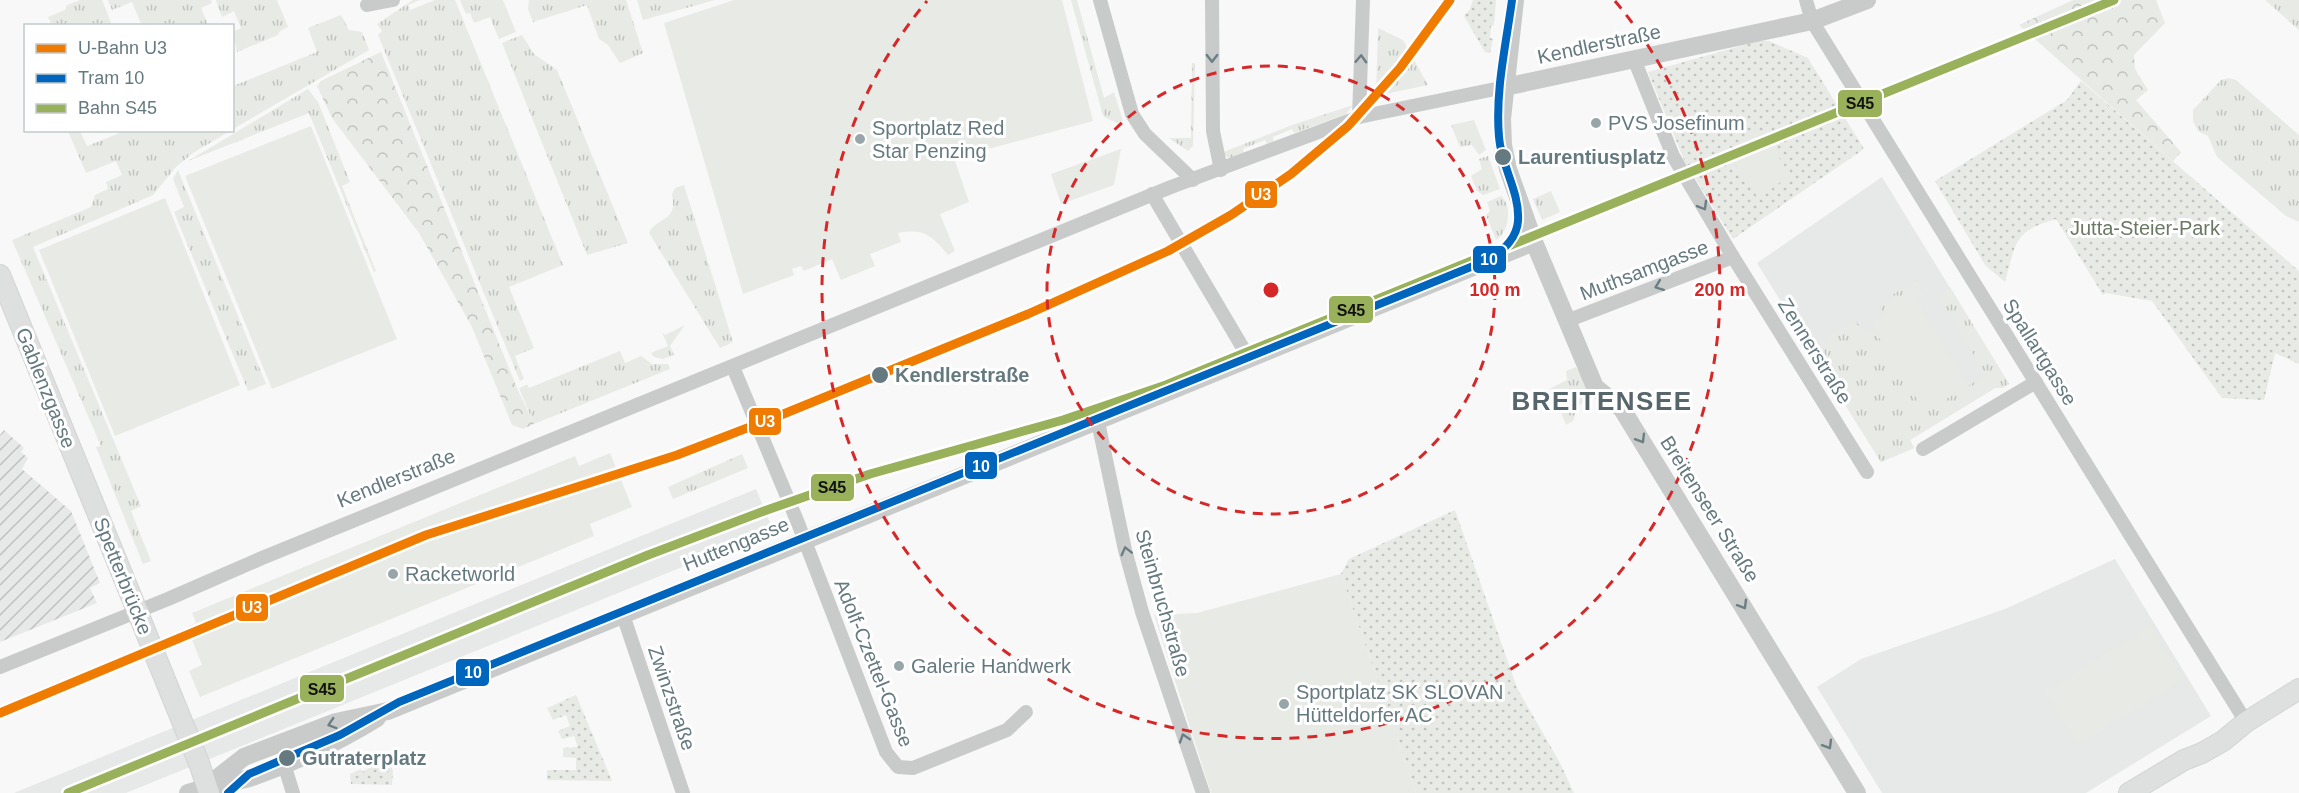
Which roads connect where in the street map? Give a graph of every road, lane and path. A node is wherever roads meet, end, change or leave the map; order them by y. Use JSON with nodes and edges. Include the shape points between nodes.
{"nodes":[{"id":1,"x":393,"y":0,"type":"edge"},
{"id":2,"x":1100,"y":0,"type":"edge"},
{"id":3,"x":1212,"y":0,"type":"edge"},
{"id":4,"x":1363,"y":0,"type":"edge"},
{"id":5,"x":1515,"y":0,"type":"edge"},
{"id":6,"x":1806,"y":0,"type":"edge"},
{"id":7,"x":1867,"y":0,"type":"edge"},
{"id":8,"x":367,"y":5,"type":"dead end"},
{"id":9,"x":1812,"y":21,"type":"junction"},
{"id":10,"x":1634,"y":59,"type":"junction"},
{"id":11,"x":1505,"y":87,"type":"junction"},
{"id":12,"x":1359,"y":117,"type":"junction"},
{"id":13,"x":1221,"y":170,"type":"junction"},
{"id":14,"x":1193,"y":180,"type":"junction"},
{"id":15,"x":1152,"y":194,"type":"junction"},
{"id":16,"x":1534,"y":242,"type":"junction"},
{"id":17,"x":1733,"y":258,"type":"junction"},
{"id":18,"x":0,"y":275,"type":"edge"},
{"id":19,"x":1569,"y":320,"type":"junction"},
{"id":20,"x":1250,"y":360,"type":"junction"},
{"id":21,"x":733,"y":367,"type":"junction"},
{"id":22,"x":2036,"y":382,"type":"junction"},
{"id":23,"x":1098,"y":422,"type":"junction"},
{"id":24,"x":1923,"y":449,"type":"dead end"},
{"id":25,"x":1867,"y":472,"type":"dead end"},
{"id":26,"x":92,"y":500,"type":"joint"},
{"id":27,"x":804,"y":541,"type":"junction"},
{"id":28,"x":623,"y":615,"type":"junction"},
{"id":29,"x":0,"y":667,"type":"edge"},
{"id":30,"x":2299,"y":689,"type":"edge"},
{"id":31,"x":388,"y":711,"type":"junction"},
{"id":32,"x":1026,"y":712,"type":"dead end"},
{"id":33,"x":2246,"y":722,"type":"junction"},
{"id":34,"x":284,"y":764,"type":"junction"},
{"id":35,"x":211,"y":791,"type":"edge"},
{"id":36,"x":188,"y":793,"type":"edge"},
{"id":37,"x":293,"y":793,"type":"edge"},
{"id":38,"x":683,"y":793,"type":"edge"},
{"id":39,"x":1203,"y":793,"type":"edge"},
{"id":40,"x":1857,"y":793,"type":"edge"},
{"id":41,"x":2129,"y":793,"type":"edge"}],
"edges":[{"from":1,"to":8,"type":"street"},
{"from":2,"to":14,"type":"street","via":[[1132,114],[1145,134]]},
{"from":3,"to":13,"type":"street","one_way":true,"via":[[1213,130]]},
{"from":12,"to":4,"type":"street","one_way":true},
{"from":5,"to":11,"type":"street","name":"Breitenseer Straße"},
{"from":6,"to":9,"type":"street","name":"Spallartgasse"},
{"from":7,"to":9,"type":"street","name":"Kendlerstraße"},
{"from":9,"to":10,"type":"street","name":"Kendlerstraße"},
{"from":9,"to":22,"type":"street","name":"Spallartgasse"},
{"from":10,"to":11,"type":"street","name":"Kendlerstraße"},
{"from":10,"to":17,"type":"street","name":"Zennerstraße","one_way":true,"via":[[1673,156]]},
{"from":11,"to":12,"type":"street","name":"Kendlerstraße"},
{"from":11,"to":16,"type":"street","name":"Breitenseer Straße","via":[[1503,145]]},
{"from":12,"to":13,"type":"street","name":"Kendlerstraße"},
{"from":13,"to":14,"type":"street","name":"Kendlerstraße"},
{"from":14,"to":15,"type":"street","name":"Kendlerstraße"},
{"from":15,"to":20,"type":"street"},
{"from":15,"to":21,"type":"street","name":"Kendlerstraße"},
{"from":16,"to":19,"type":"street","name":"Breitenseer Straße"},
{"from":16,"to":20,"type":"street","name":"Huttengasse"},
{"from":17,"to":19,"type":"street","name":"Muthsamgasse","one_way":true},
{"from":17,"to":25,"type":"street","name":"Zennerstraße"},
{"from":18,"to":26,"type":"main road","name":"Gablenzgasse"},
{"from":19,"to":40,"type":"street","name":"Breitenseer Straße","one_way":true,"via":[[1595,387],[1622,409]]},
{"from":20,"to":23,"type":"street","name":"Huttengasse"},
{"from":21,"to":27,"type":"street","name":"Adolf-Czettel-Gasse"},
{"from":21,"to":29,"type":"street","name":"Kendlerstraße"},
{"from":22,"to":24,"type":"street"},
{"from":22,"to":33,"type":"street","name":"Spallartgasse"},
{"from":23,"to":27,"type":"street","name":"Huttengasse"},
{"from":39,"to":23,"type":"street","name":"Steinbruchstraße","one_way":true,"via":[[1142,612]]},
{"from":26,"to":35,"type":"main road","name":"Spetterbrücke","bridge":true},
{"from":27,"to":28,"type":"street","name":"Huttengasse"},
{"from":27,"to":32,"type":"street","name":"Adolf-Czettel-Gasse","via":[[886,752],[898,767],[914,768],[1007,729]]},
{"from":28,"to":31,"type":"street","name":"Huttengasse"},
{"from":28,"to":38,"type":"street","name":"Zwinzstraße"},
{"from":30,"to":33,"type":"main road"},
{"from":31,"to":34,"type":"street","name":"Huttengasse","via":[[342,739]]},
{"from":31,"to":35,"type":"street","name":"Huttengasse","one_way":true,"via":[[336,722],[244,757]]},
{"from":33,"to":41,"type":"main road","via":[[2231,724],[2197,744],[2184,760]]},
{"from":34,"to":35,"type":"street","name":"Huttengasse"},
{"from":34,"to":37,"type":"street"},
{"from":35,"to":36,"type":"street","name":"Huttengasse"}]}
